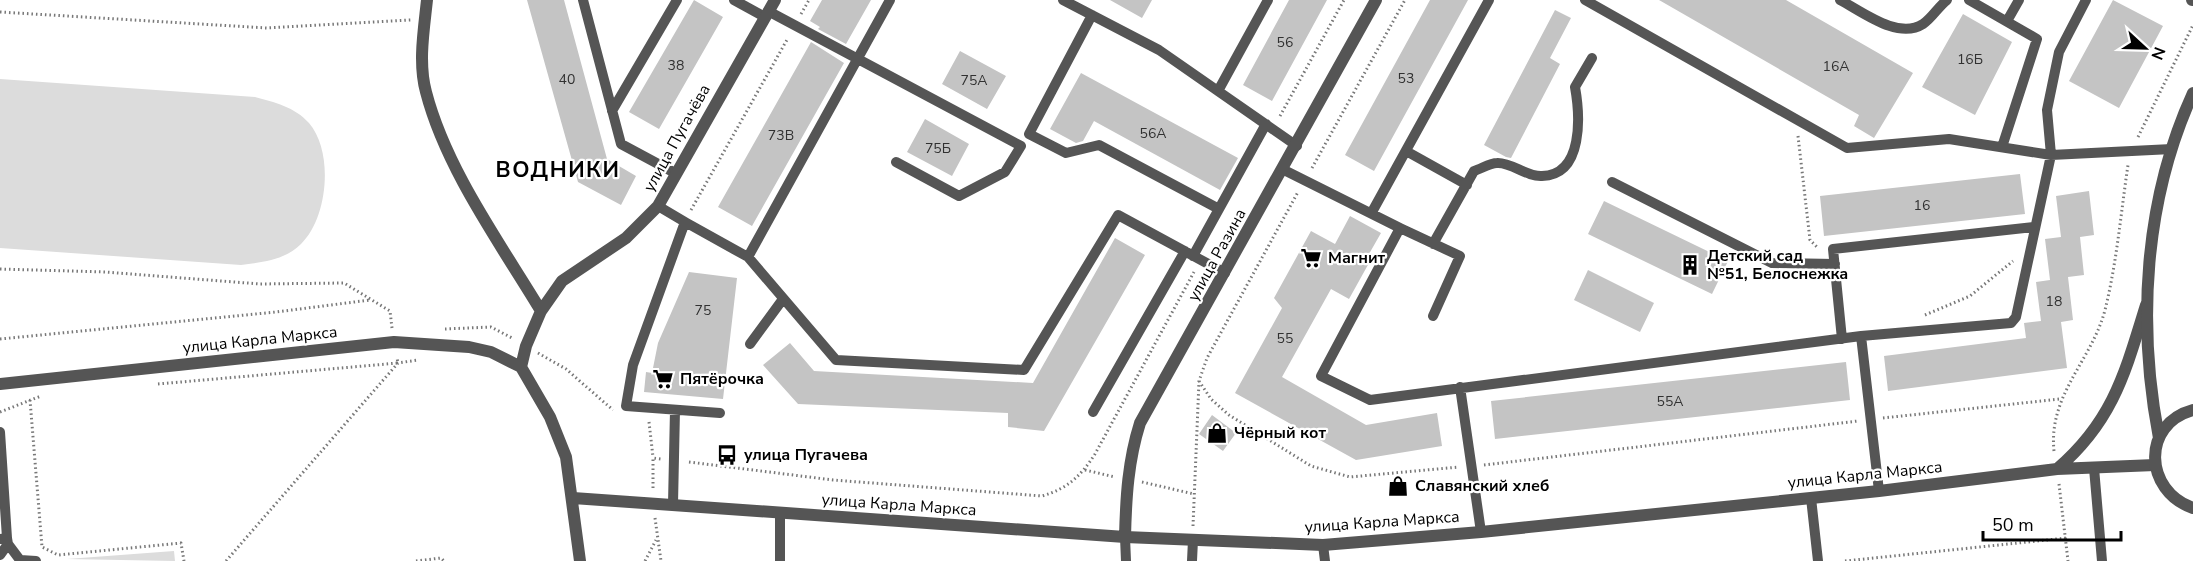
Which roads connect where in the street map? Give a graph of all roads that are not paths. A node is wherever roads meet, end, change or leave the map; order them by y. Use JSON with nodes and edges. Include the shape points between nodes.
{"nodes":[{"id":1,"x":427,"y":0,"type":"edge"},
{"id":2,"x":583,"y":0,"type":"edge"},
{"id":3,"x":677,"y":0,"type":"edge"},
{"id":4,"x":734,"y":0,"type":"edge"},
{"id":5,"x":890,"y":0,"type":"edge"},
{"id":6,"x":1268,"y":0,"type":"edge"},
{"id":7,"x":1376,"y":0,"type":"edge"},
{"id":8,"x":1489,"y":0,"type":"edge"},
{"id":9,"x":1585,"y":0,"type":"edge"},
{"id":10,"x":1840,"y":0,"type":"edge"},
{"id":11,"x":1947,"y":0,"type":"edge"},
{"id":12,"x":1970,"y":0,"type":"edge"},
{"id":13,"x":2019,"y":0,"type":"edge"},
{"id":14,"x":2086,"y":0,"type":"edge"},
{"id":15,"x":1068,"y":1,"type":"edge"},
{"id":16,"x":769,"y":9,"type":"edge"},
{"id":17,"x":1092,"y":15,"type":"junction"},
{"id":18,"x":2007,"y":21,"type":"junction"},
{"id":19,"x":1592,"y":58,"type":"dead end"},
{"id":20,"x":858,"y":60,"type":"junction"},
{"id":21,"x":1218,"y":91,"type":"junction"},
{"id":22,"x":2193,"y":93,"type":"edge"},
{"id":23,"x":612,"y":111,"type":"junction"},
{"id":24,"x":1270,"y":126,"type":"junction"},
{"id":25,"x":1297,"y":146,"type":"junction"},
{"id":26,"x":2002,"y":147,"type":"junction"},
{"id":27,"x":2172,"y":148,"type":"junction"},
{"id":28,"x":1406,"y":151,"type":"junction"},
{"id":29,"x":2051,"y":154,"type":"junction"},
{"id":30,"x":896,"y":162,"type":"dead end"},
{"id":31,"x":1284,"y":170,"type":"junction"},
{"id":32,"x":675,"y":173,"type":"junction"},
{"id":33,"x":1612,"y":182,"type":"dead end"},
{"id":34,"x":1467,"y":185,"type":"junction"},
{"id":35,"x":658,"y":206,"type":"junction"},
{"id":36,"x":1218,"y":209,"type":"junction"},
{"id":37,"x":1372,"y":212,"type":"junction"},
{"id":38,"x":685,"y":222,"type":"junction"},
{"id":39,"x":2034,"y":227,"type":"junction"},
{"id":40,"x":1400,"y":228,"type":"junction"},
{"id":41,"x":1434,"y":244,"type":"junction"},
{"id":42,"x":1193,"y":255,"type":"junction"},
{"id":43,"x":748,"y":257,"type":"junction"},
{"id":44,"x":1835,"y":264,"type":"junction"},
{"id":45,"x":1225,"y":273,"type":"junction"},
{"id":46,"x":783,"y":299,"type":"junction"},
{"id":47,"x":2146,"y":304,"type":"junction"},
{"id":48,"x":541,"y":311,"type":"junction"},
{"id":49,"x":1433,"y":316,"type":"dead end"},
{"id":50,"x":1861,"y":336,"type":"junction"},
{"id":51,"x":1842,"y":339,"type":"junction"},
{"id":52,"x":750,"y":344,"type":"dead end"},
{"id":53,"x":521,"y":367,"type":"junction"},
{"id":54,"x":0,"y":384,"type":"edge"},
{"id":55,"x":1460,"y":387,"type":"junction"},
{"id":56,"x":675,"y":410,"type":"junction"},
{"id":57,"x":2193,"y":410,"type":"edge"},
{"id":58,"x":1093,"y":411,"type":"dead end"},
{"id":59,"x":720,"y":413,"type":"dead end"},
{"id":60,"x":0,"y":432,"type":"edge"},
{"id":61,"x":2159,"y":438,"type":"junction"},
{"id":62,"x":2155,"y":465,"type":"junction"},
{"id":63,"x":2094,"y":468,"type":"junction"},
{"id":64,"x":2057,"y":469,"type":"junction"},
{"id":65,"x":1879,"y":492,"type":"junction"},
{"id":66,"x":573,"y":498,"type":"junction"},
{"id":67,"x":1811,"y":498,"type":"junction"},
{"id":68,"x":673,"y":504,"type":"junction"},
{"id":69,"x":2193,"y":508,"type":"edge"},
{"id":70,"x":780,"y":513,"type":"junction"},
{"id":71,"x":1480,"y":532,"type":"junction"},
{"id":72,"x":1125,"y":537,"type":"junction"},
{"id":73,"x":5,"y":540,"type":"edge"},
{"id":74,"x":1193,"y":540,"type":"junction"},
{"id":75,"x":1323,"y":545,"type":"junction"},
{"id":76,"x":0,"y":555,"type":"edge"},
{"id":77,"x":36,"y":561,"type":"edge"},
{"id":78,"x":580,"y":561,"type":"edge"},
{"id":79,"x":780,"y":561,"type":"edge"},
{"id":80,"x":1126,"y":561,"type":"edge"},
{"id":81,"x":1192,"y":561,"type":"edge"},
{"id":82,"x":1325,"y":561,"type":"edge"},
{"id":83,"x":1818,"y":561,"type":"edge"},
{"id":84,"x":2103,"y":561,"type":"edge"}],
"edges":[{"from":1,"to":48,"type":"street","via":[[423,39],[425,90],[450,158]]},
{"from":2,"to":23,"type":"lane"},
{"from":3,"to":23,"type":"lane"},
{"from":4,"to":16,"type":"lane"},
{"from":5,"to":20,"type":"lane"},
{"from":6,"to":21,"type":"lane"},
{"from":7,"to":25,"type":"street","name":"улица Разина"},
{"from":8,"to":28,"type":"lane"},
{"from":9,"to":26,"type":"lane","via":[[1847,148],[1949,140]]},
{"from":10,"to":11,"type":"lane","via":[[1894,28],[1912,30]]},
{"from":12,"to":18,"type":"lane"},
{"from":13,"to":18,"type":"lane"},
{"from":14,"to":29,"type":"lane","via":[[2059,52],[2047,110]]},
{"from":15,"to":17,"type":"lane"},
{"from":16,"to":20,"type":"lane"},
{"from":16,"to":32,"type":"street","name":"улица Пугачёва"},
{"from":17,"to":21,"type":"lane","via":[[1159,50]]},
{"from":17,"to":36,"type":"lane","via":[[1029,134],[1066,153],[1099,145]]},
{"from":18,"to":26,"type":"lane","via":[[2037,39]]},
{"from":19,"to":34,"type":"lane","via":[[1575,87],[1579,132],[1564,166],[1553,175],[1539,177],[1497,163],[1474,171]]},
{"from":20,"to":30,"type":"lane","via":[[1021,146],[1005,172],[959,196]]},
{"from":20,"to":43,"type":"lane"},
{"from":21,"to":24,"type":"lane"},
{"from":22,"to":27,"type":"street"},
{"from":23,"to":32,"type":"lane","via":[[621,144]]},
{"from":24,"to":25,"type":"lane"},
{"from":24,"to":36,"type":"lane"},
{"from":25,"to":31,"type":"street","name":"улица Разина"},
{"from":26,"to":29,"type":"lane"},
{"from":27,"to":29,"type":"lane"},
{"from":27,"to":47,"type":"street","via":[[2155,218]]},
{"from":28,"to":34,"type":"lane"},
{"from":28,"to":37,"type":"lane"},
{"from":29,"to":39,"type":"lane"},
{"from":31,"to":37,"type":"lane"},
{"from":31,"to":45,"type":"street","name":"улица Разина"},
{"from":32,"to":35,"type":"street","name":"улица Пугачёва"},
{"from":33,"to":44,"type":"lane","via":[[1772,263]]},
{"from":34,"to":41,"type":"lane"},
{"from":35,"to":38,"type":"lane"},
{"from":35,"to":48,"type":"street","name":"улица Пугачёва","via":[[626,238],[562,281]]},
{"from":36,"to":42,"type":"lane"},
{"from":37,"to":40,"type":"lane"},
{"from":38,"to":43,"type":"lane"},
{"from":38,"to":56,"type":"lane","via":[[633,365],[627,406]]},
{"from":39,"to":44,"type":"lane","via":[[1833,249]]},
{"from":39,"to":50,"type":"lane","via":[[2018,312],[2011,323]]},
{"from":40,"to":41,"type":"lane"},
{"from":40,"to":55,"type":"lane","via":[[1320,376],[1370,400]]},
{"from":41,"to":49,"type":"lane","via":[[1460,256]]},
{"from":42,"to":45,"type":"lane"},
{"from":42,"to":46,"type":"lane","via":[[1118,215],[1024,370],[836,360]]},
{"from":42,"to":58,"type":"lane"},
{"from":43,"to":46,"type":"lane"},
{"from":44,"to":51,"type":"lane"},
{"from":45,"to":72,"type":"street","name":"улица Разина","via":[[1140,423],[1126,479]]},
{"from":46,"to":52,"type":"lane"},
{"from":47,"to":61,"type":"street","via":[[2148,363]]},
{"from":47,"to":64,"type":"street","via":[[2108,411]]},
{"from":48,"to":53,"type":"street","name":"улица Пугачёва"},
{"from":50,"to":51,"type":"lane"},
{"from":50,"to":65,"type":"lane"},
{"from":51,"to":55,"type":"lane"},
{"from":53,"to":54,"type":"street","name":"улица Карла Маркса","via":[[491,352],[469,347],[394,342]]},
{"from":53,"to":66,"type":"street","via":[[550,417],[566,458]]},
{"from":55,"to":71,"type":"lane"},
{"from":56,"to":59,"type":"lane"},
{"from":56,"to":68,"type":"lane"},
{"from":57,"to":61,"type":"street","via":[[2177,417]]},
{"from":60,"to":73,"type":"lane"},
{"from":61,"to":62,"type":"street"},
{"from":62,"to":63,"type":"street","name":"улица Карла Маркса"},
{"from":62,"to":69,"type":"street","via":[[2169,494]]},
{"from":63,"to":64,"type":"street","name":"улица Карла Маркса"},
{"from":63,"to":84,"type":"lane"},
{"from":64,"to":65,"type":"street","name":"улица Карла Маркса"},
{"from":65,"to":67,"type":"street","name":"улица Карла Маркса"},
{"from":66,"to":68,"type":"street","name":"улица Карла Маркса"},
{"from":66,"to":78,"type":"street"},
{"from":67,"to":71,"type":"street","name":"улица Карла Маркса"},
{"from":67,"to":83,"type":"lane"},
{"from":68,"to":70,"type":"street","name":"улица Карла Маркса"},
{"from":70,"to":72,"type":"street","name":"улица Карла Маркса"},
{"from":70,"to":79,"type":"lane"},
{"from":71,"to":75,"type":"street","name":"улица Карла Маркса"},
{"from":72,"to":74,"type":"street","name":"улица Карла Маркса"},
{"from":72,"to":80,"type":"lane"},
{"from":73,"to":76,"type":"lane"},
{"from":73,"to":77,"type":"lane","via":[[20,560]]},
{"from":74,"to":75,"type":"street","name":"улица Карла Маркса"},
{"from":74,"to":81,"type":"lane"},
{"from":75,"to":82,"type":"lane"}]}
